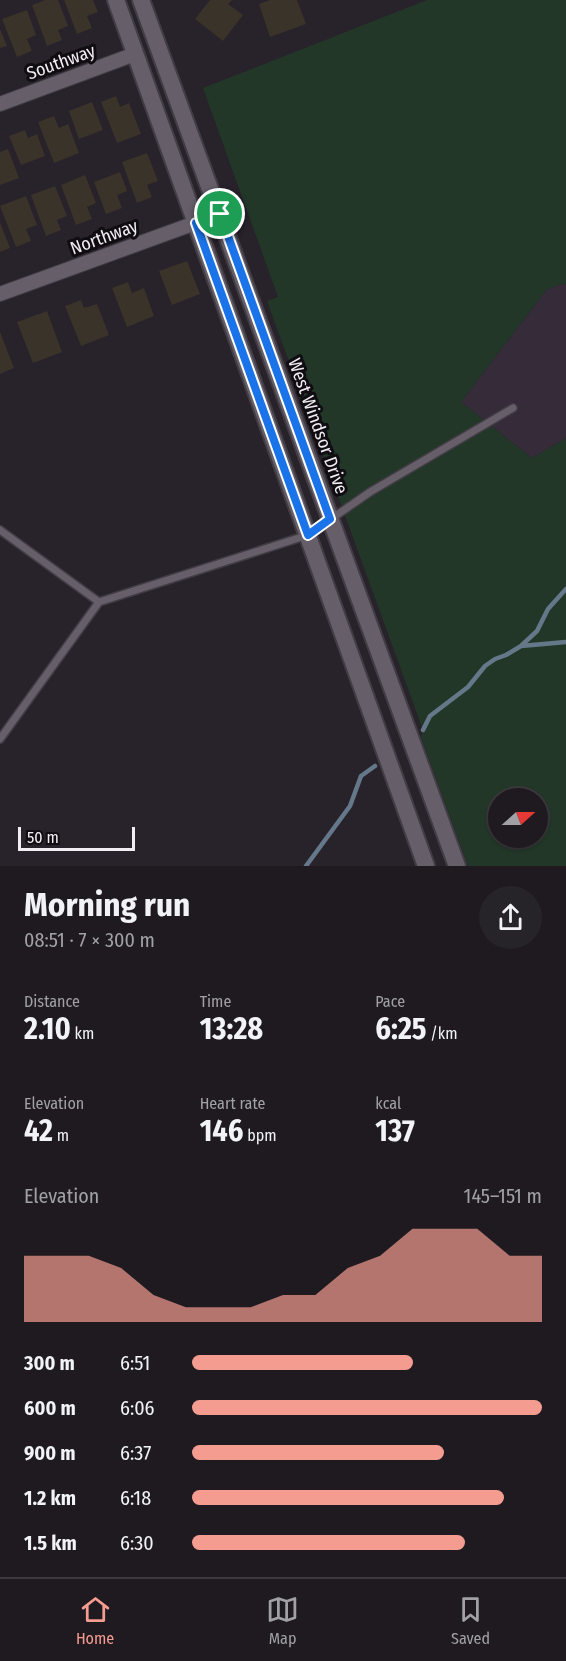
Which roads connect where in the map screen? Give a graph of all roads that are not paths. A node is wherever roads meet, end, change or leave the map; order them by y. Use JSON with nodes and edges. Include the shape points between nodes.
{"nodes":[{"id":1,"x":116,"y":0,"type":"edge"},
{"id":2,"x":141,"y":0,"type":"edge"},
{"id":3,"x":135,"y":54,"type":"junction"},
{"id":4,"x":0,"y":104,"type":"edge"},
{"id":5,"x":220,"y":214,"type":"junction"},
{"id":6,"x":196,"y":223,"type":"junction"},
{"id":7,"x":0,"y":294,"type":"edge"},
{"id":8,"x":513,"y":408,"type":"dead end"},
{"id":9,"x":330,"y":519,"type":"junction"},
{"id":10,"x":0,"y":530,"type":"edge"},
{"id":11,"x":308,"y":535,"type":"junction"},
{"id":12,"x":99,"y":602,"type":"junction"},
{"id":13,"x":0,"y":739,"type":"edge"},
{"id":14,"x":426,"y":866,"type":"edge"},
{"id":15,"x":457,"y":866,"type":"edge"}],
"edges":[{"from":1,"to":3,"type":"street"},
{"from":2,"to":5,"type":"street","name":"West Windsor Drive"},
{"from":3,"to":4,"type":"street","name":"Southway"},
{"from":3,"to":6,"type":"street"},
{"from":5,"to":6,"type":"street","name":"Northway"},
{"from":5,"to":9,"type":"street","name":"West Windsor Drive"},
{"from":6,"to":7,"type":"street","name":"Northway"},
{"from":6,"to":11,"type":"street"},
{"from":8,"to":9,"type":"lane"},
{"from":9,"to":11,"type":"lane"},
{"from":9,"to":15,"type":"street","name":"West Windsor Drive"},
{"from":10,"to":12,"type":"lane"},
{"from":11,"to":12,"type":"lane"},
{"from":11,"to":14,"type":"street"},
{"from":12,"to":13,"type":"lane"}]}
